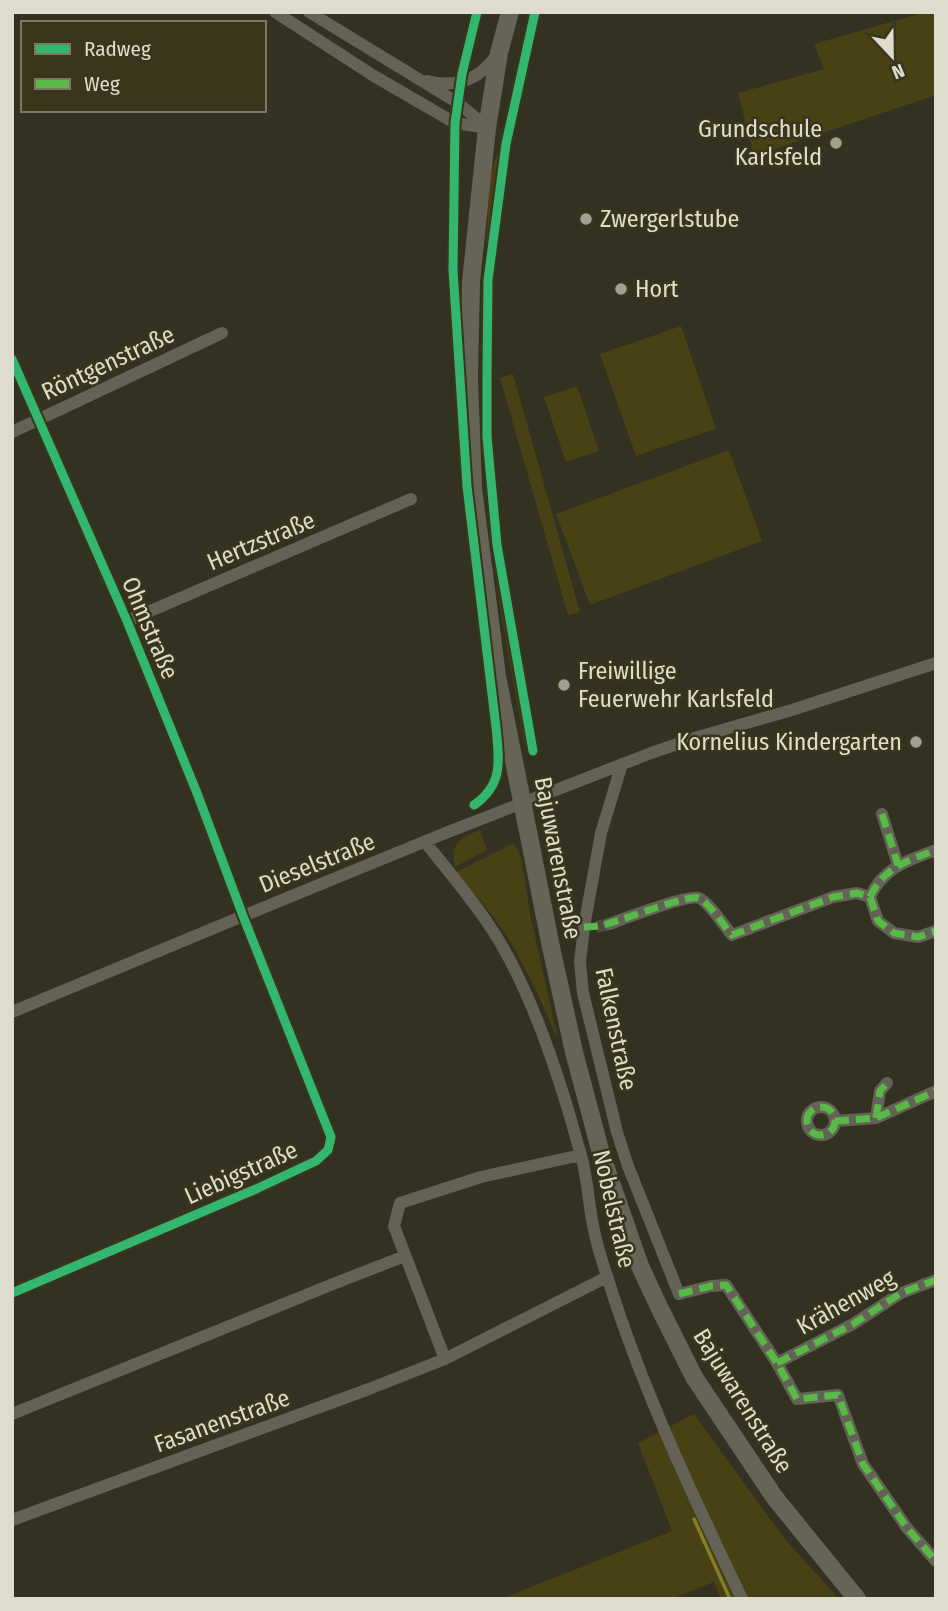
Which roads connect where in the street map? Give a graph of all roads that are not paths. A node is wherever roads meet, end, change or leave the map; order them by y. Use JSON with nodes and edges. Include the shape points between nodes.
{"nodes":[{"id":1,"x":275,"y":12,"type":"edge"},
{"id":2,"x":309,"y":12,"type":"edge"},
{"id":3,"x":510,"y":12,"type":"edge"},
{"id":4,"x":499,"y":53,"type":"junction"},
{"id":5,"x":418,"y":79,"type":"junction"},
{"id":6,"x":487,"y":128,"type":"junction"},
{"id":7,"x":222,"y":333,"type":"dead end"},
{"id":8,"x":12,"y":359,"type":"edge"},
{"id":9,"x":38,"y":419,"type":"junction"},
{"id":10,"x":12,"y":432,"type":"edge"},
{"id":11,"x":411,"y":499,"type":"dead end"},
{"id":12,"x":127,"y":621,"type":"junction"},
{"id":13,"x":936,"y":663,"type":"edge"},
{"id":14,"x":622,"y":764,"type":"junction"},
{"id":15,"x":522,"y":805,"type":"junction"},
{"id":16,"x":882,"y":814,"type":"dead end"},
{"id":17,"x":425,"y":842,"type":"junction"},
{"id":18,"x":936,"y":850,"type":"edge"},
{"id":19,"x":898,"y":865,"type":"junction"},
{"id":20,"x":870,"y":897,"type":"junction"},
{"id":21,"x":243,"y":916,"type":"junction"},
{"id":22,"x":596,"y":926,"type":"junction"},
{"id":23,"x":936,"y":932,"type":"edge"},
{"id":24,"x":12,"y":1012,"type":"edge"},
{"id":25,"x":887,"y":1083,"type":"dead end"},
{"id":26,"x":936,"y":1091,"type":"edge"},
{"id":27,"x":876,"y":1118,"type":"junction"},
{"id":28,"x":835,"y":1121,"type":"dead end"},
{"id":29,"x":581,"y":1155,"type":"junction"},
{"id":30,"x":405,"y":1256,"type":"junction"},
{"id":31,"x":607,"y":1277,"type":"junction"},
{"id":32,"x":936,"y":1280,"type":"edge"},
{"id":33,"x":726,"y":1285,"type":"joint"},
{"id":34,"x":12,"y":1293,"type":"edge"},
{"id":35,"x":445,"y":1359,"type":"junction"},
{"id":36,"x":777,"y":1363,"type":"junction"},
{"id":37,"x":12,"y":1414,"type":"edge"},
{"id":38,"x":12,"y":1520,"type":"edge"},
{"id":39,"x":936,"y":1561,"type":"edge"},
{"id":40,"x":741,"y":1599,"type":"edge"},
{"id":41,"x":857,"y":1599,"type":"edge"}],
"edges":[{"from":1,"to":6,"type":"street","via":[[455,123]]},
{"from":2,"to":5,"type":"street"},
{"from":3,"to":4,"type":"main road","name":"Bajuwarenstraße"},
{"from":4,"to":5,"type":"street","via":[[472,78],[437,84]]},
{"from":4,"to":6,"type":"main road","name":"Bajuwarenstraße"},
{"from":5,"to":6,"type":"street","via":[[458,103]]},
{"from":6,"to":15,"type":"main road","name":"Bajuwarenstraße","via":[[471,282],[473,488],[497,676]]},
{"from":7,"to":9,"type":"street","name":"Röntgenstraße"},
{"from":8,"to":9,"type":"street","name":"Ohmstraße"},
{"from":9,"to":10,"type":"street","name":"Röntgenstraße"},
{"from":9,"to":12,"type":"street","name":"Ohmstraße"},
{"from":11,"to":12,"type":"street","name":"Hertzstraße"},
{"from":12,"to":21,"type":"street","name":"Ohmstraße"},
{"from":13,"to":14,"type":"street"},
{"from":14,"to":15,"type":"street"},
{"from":14,"to":22,"type":"street","name":"Falkenstraße","via":[[601,833]]},
{"from":15,"to":17,"type":"street","name":"Dieselstraße"},
{"from":15,"to":41,"type":"main road","name":"Bajuwarenstraße","via":[[574,1052],[640,1266],[694,1377],[775,1498]]},
{"from":16,"to":19,"type":"street"},
{"from":17,"to":21,"type":"street","name":"Dieselstraße"},
{"from":17,"to":29,"type":"street","name":"Nobelstraße","via":[[508,958],[540,1030]]},
{"from":18,"to":19,"type":"street"},
{"from":19,"to":20,"type":"street"},
{"from":20,"to":22,"type":"street","via":[[857,893],[833,897],[732,935],[696,897]]},
{"from":20,"to":23,"type":"street","via":[[878,921],[894,933],[918,937]]},
{"from":21,"to":24,"type":"street","name":"Dieselstraße"},
{"from":21,"to":34,"type":"street","name":"Liebigstraße","via":[[331,1137],[328,1150],[316,1161],[256,1189]]},
{"from":22,"to":33,"type":"street","name":"Falkenstraße","via":[[580,962],[583,993],[628,1166],[679,1294]]},
{"from":25,"to":27,"type":"street","via":[[880,1091]]},
{"from":26,"to":27,"type":"street"},
{"from":27,"to":28,"type":"street"},
{"from":29,"to":30,"type":"street","via":[[481,1177],[400,1203],[394,1226]]},
{"from":29,"to":31,"type":"street","name":"Nobelstraße"},
{"from":30,"to":35,"type":"street"},
{"from":30,"to":37,"type":"street"},
{"from":31,"to":35,"type":"street","name":"Fasanenstraße"},
{"from":31,"to":40,"type":"street","name":"Nobelstraße","via":[[645,1384]]},
{"from":32,"to":36,"type":"street","name":"Krähenweg","via":[[901,1293]]},
{"from":33,"to":36,"type":"street","name":"Krähenweg"},
{"from":35,"to":38,"type":"street","name":"Fasanenstraße"},
{"from":36,"to":39,"type":"street","name":"Krähenweg","via":[[797,1399],[838,1395],[863,1464]]}]}
